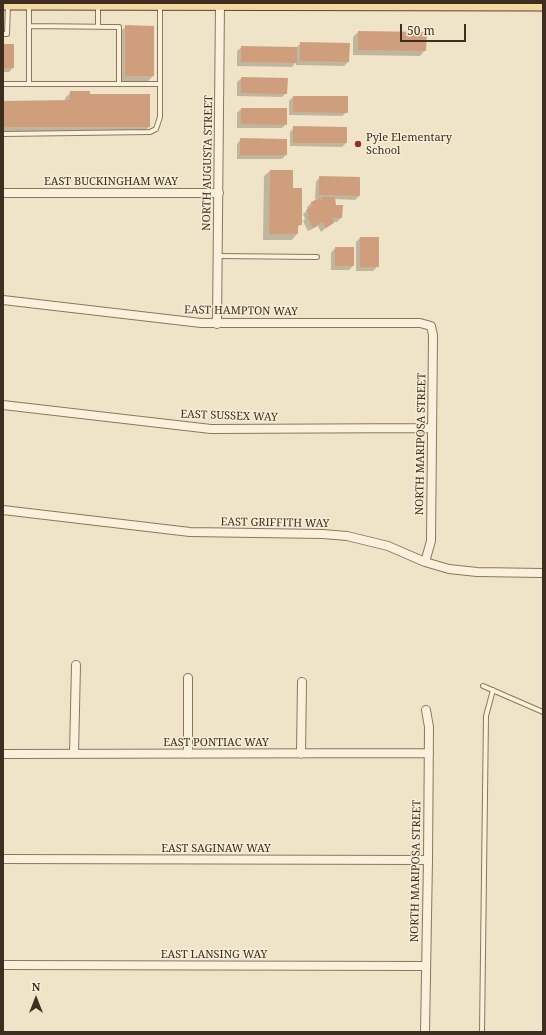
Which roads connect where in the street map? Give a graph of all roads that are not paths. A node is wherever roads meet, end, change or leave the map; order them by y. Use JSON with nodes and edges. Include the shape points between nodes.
{"nodes":[{"id":1,"x":3,"y":3,"type":"edge"},
{"id":2,"x":8,"y":3,"type":"edge"},
{"id":3,"x":23,"y":3,"type":"edge"},
{"id":4,"x":29,"y":3,"type":"edge"},
{"id":5,"x":98,"y":3,"type":"edge"},
{"id":6,"x":117,"y":4,"type":"edge"},
{"id":7,"x":220,"y":4,"type":"edge"},
{"id":8,"x":489,"y":4,"type":"edge"},
{"id":9,"x":543,"y":4,"type":"edge"},
{"id":10,"x":160,"y":5,"type":"junction"},
{"id":11,"x":5,"y":22,"type":"edge"},
{"id":12,"x":29,"y":26,"type":"junction"},
{"id":13,"x":98,"y":27,"type":"junction"},
{"id":14,"x":3,"y":34,"type":"edge"},
{"id":15,"x":3,"y":84,"type":"edge"},
{"id":16,"x":29,"y":84,"type":"junction"},
{"id":17,"x":119,"y":84,"type":"junction"},
{"id":18,"x":160,"y":84,"type":"junction"},
{"id":19,"x":3,"y":134,"type":"edge"},
{"id":20,"x":3,"y":192,"type":"edge"},
{"id":21,"x":219,"y":193,"type":"junction"},
{"id":22,"x":218,"y":256,"type":"junction"},
{"id":23,"x":317,"y":257,"type":"dead end"},
{"id":24,"x":3,"y":300,"type":"edge"},
{"id":25,"x":217,"y":324,"type":"junction"},
{"id":26,"x":431,"y":326,"type":"joint"},
{"id":27,"x":3,"y":405,"type":"edge"},
{"id":28,"x":432,"y":428,"type":"junction"},
{"id":29,"x":3,"y":510,"type":"edge"},
{"id":30,"x":425,"y":562,"type":"junction"},
{"id":31,"x":543,"y":573,"type":"edge"},
{"id":32,"x":76,"y":665,"type":"dead end"},
{"id":33,"x":188,"y":678,"type":"dead end"},
{"id":34,"x":302,"y":682,"type":"dead end"},
{"id":35,"x":483,"y":686,"type":"dead end"},
{"id":36,"x":493,"y":690,"type":"junction"},
{"id":37,"x":426,"y":710,"type":"dead end"},
{"id":38,"x":543,"y":712,"type":"edge"},
{"id":39,"x":429,"y":753,"type":"junction"},
{"id":40,"x":3,"y":754,"type":"edge"},
{"id":41,"x":74,"y":754,"type":"junction"},
{"id":42,"x":188,"y":754,"type":"junction"},
{"id":43,"x":302,"y":754,"type":"junction"},
{"id":44,"x":3,"y":860,"type":"edge"},
{"id":45,"x":428,"y":860,"type":"junction"},
{"id":46,"x":3,"y":965,"type":"edge"},
{"id":47,"x":425,"y":966,"type":"junction"},
{"id":48,"x":425,"y":1032,"type":"edge"},
{"id":49,"x":482,"y":1032,"type":"edge"}],
"edges":[{"from":1,"to":2,"type":"main road"},
{"from":2,"to":3,"type":"main road"},
{"from":2,"to":11,"type":"lane"},
{"from":3,"to":4,"type":"main road"},
{"from":4,"to":5,"type":"main road"},
{"from":4,"to":12,"type":"lane"},
{"from":5,"to":6,"type":"main road"},
{"from":5,"to":13,"type":"lane"},
{"from":6,"to":10,"type":"main road"},
{"from":7,"to":8,"type":"main road"},
{"from":7,"to":10,"type":"main road"},
{"from":7,"to":21,"type":"street","name":"NORTH AUGUSTA STREET"},
{"from":8,"to":9,"type":"main road"},
{"from":10,"to":18,"type":"lane"},
{"from":11,"to":14,"type":"lane","via":[[7,34]]},
{"from":12,"to":13,"type":"lane"},
{"from":12,"to":16,"type":"lane"},
{"from":13,"to":17,"type":"lane","via":[[119,27]]},
{"from":15,"to":16,"type":"lane"},
{"from":16,"to":17,"type":"lane"},
{"from":17,"to":18,"type":"lane"},
{"from":18,"to":19,"type":"lane","via":[[159,124],[150,132]]},
{"from":20,"to":21,"type":"street","name":"EAST BUCKINGHAM WAY"},
{"from":21,"to":22,"type":"street","name":"NORTH AUGUSTA STREET"},
{"from":22,"to":23,"type":"lane"},
{"from":22,"to":25,"type":"street","name":"NORTH AUGUSTA STREET"},
{"from":24,"to":25,"type":"street","name":"EAST HAMPTON WAY"},
{"from":25,"to":26,"type":"street","name":"EAST HAMPTON WAY","via":[[420,323]]},
{"from":26,"to":28,"type":"street","name":"NORTH MARIPOSA STREET"},
{"from":27,"to":28,"type":"street","name":"EAST SUSSEX WAY","via":[[211,429]]},
{"from":28,"to":30,"type":"street","name":"NORTH MARIPOSA STREET","via":[[431,540]]},
{"from":29,"to":30,"type":"street","name":"EAST GRIFFITH WAY","via":[[190,532],[347,536],[368,539]]},
{"from":30,"to":31,"type":"street","name":"EAST GRIFFITH WAY","via":[[449,570]]},
{"from":32,"to":41,"type":"street"},
{"from":33,"to":42,"type":"street"},
{"from":34,"to":43,"type":"street"},
{"from":35,"to":36,"type":"lane"},
{"from":36,"to":38,"type":"lane"},
{"from":36,"to":49,"type":"lane","via":[[486,716]]},
{"from":37,"to":39,"type":"street","name":"NORTH MARIPOSA STREET"},
{"from":39,"to":43,"type":"street","name":"EAST PONTIAC WAY"},
{"from":39,"to":45,"type":"street","name":"NORTH MARIPOSA STREET"},
{"from":40,"to":41,"type":"street","name":"EAST PONTIAC WAY"},
{"from":41,"to":42,"type":"street","name":"EAST PONTIAC WAY"},
{"from":42,"to":43,"type":"street","name":"EAST PONTIAC WAY"},
{"from":44,"to":45,"type":"street","name":"EAST SAGINAW WAY"},
{"from":45,"to":47,"type":"street","name":"NORTH MARIPOSA STREET"},
{"from":46,"to":47,"type":"street","name":"EAST LANSING WAY"},
{"from":47,"to":48,"type":"street","name":"NORTH MARIPOSA STREET"}]}
